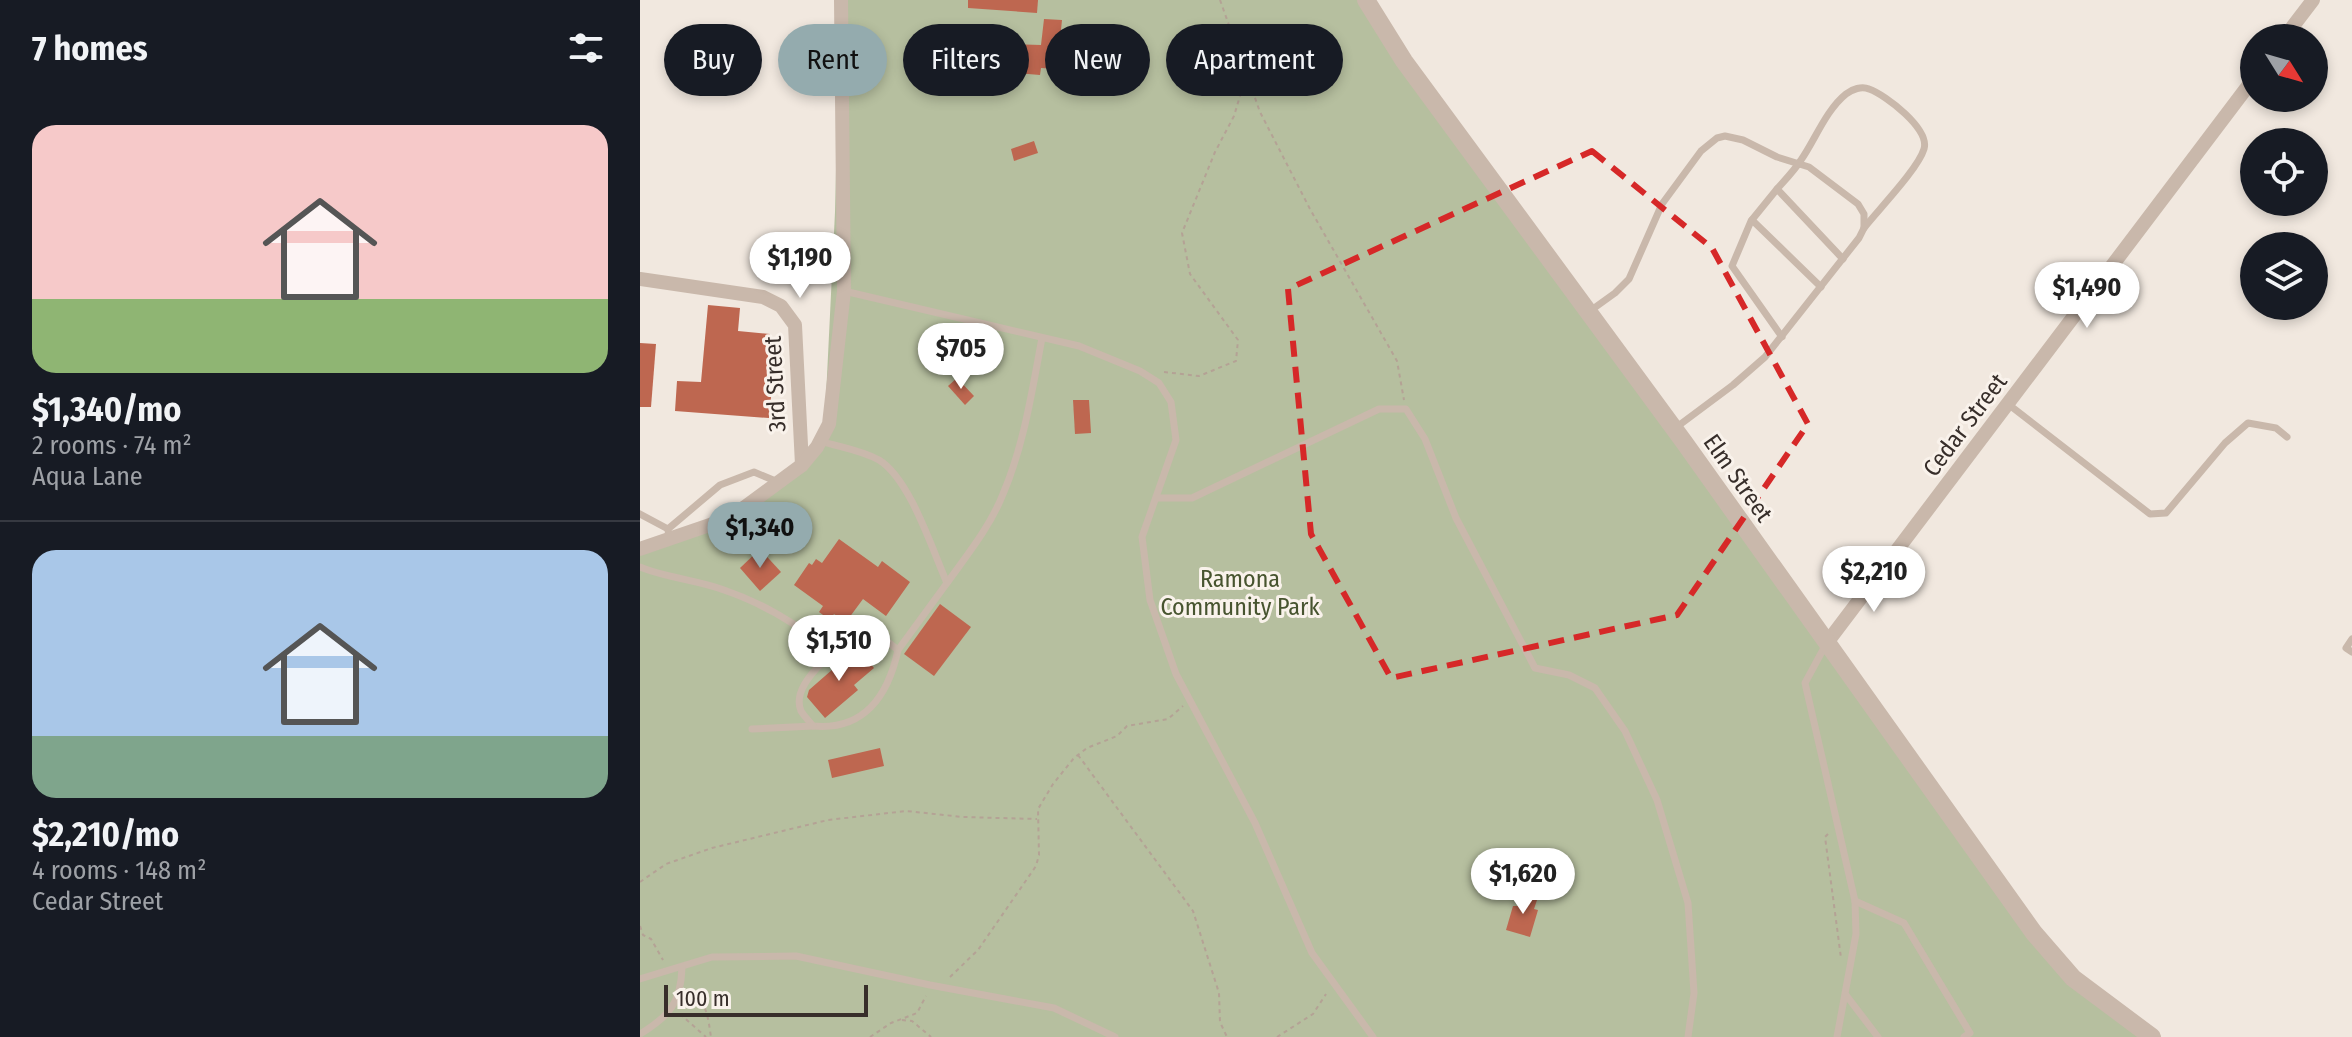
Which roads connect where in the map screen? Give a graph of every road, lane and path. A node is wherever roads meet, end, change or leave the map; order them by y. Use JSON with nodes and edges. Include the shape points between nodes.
{"nodes":[{"id":1,"x":841,"y":0,"type":"edge"},
{"id":2,"x":1220,"y":0,"type":"edge"},
{"id":3,"x":1366,"y":0,"type":"edge"},
{"id":4,"x":2313,"y":0,"type":"edge"},
{"id":5,"x":1229,"y":24,"type":"edge"},
{"id":6,"x":2295,"y":24,"type":"edge"},
{"id":7,"x":1240,"y":96,"type":"edge"},
{"id":8,"x":1254,"y":96,"type":"edge"},
{"id":9,"x":2240,"y":97,"type":"edge"},
{"id":10,"x":1798,"y":164,"type":"junction"},
{"id":11,"x":1777,"y":189,"type":"junction"},
{"id":12,"x":1752,"y":220,"type":"junction"},
{"id":13,"x":1864,"y":228,"type":"junction"},
{"id":14,"x":1843,"y":259,"type":"junction"},
{"id":15,"x":640,"y":279,"type":"edge"},
{"id":16,"x":1821,"y":287,"type":"junction"},
{"id":17,"x":844,"y":291,"type":"junction"},
{"id":18,"x":1588,"y":312,"type":"junction"},
{"id":19,"x":1782,"y":337,"type":"junction"},
{"id":20,"x":1042,"y":338,"type":"junction"},
{"id":21,"x":1152,"y":379,"type":"junction"},
{"id":22,"x":2008,"y":404,"type":"junction"},
{"id":23,"x":1406,"y":409,"type":"junction"},
{"id":24,"x":1674,"y":429,"type":"junction"},
{"id":25,"x":2287,"y":437,"type":"dead end"},
{"id":26,"x":820,"y":441,"type":"junction"},
{"id":27,"x":802,"y":465,"type":"junction"},
{"id":28,"x":778,"y":482,"type":"junction"},
{"id":29,"x":1157,"y":498,"type":"junction"},
{"id":30,"x":640,"y":514,"type":"edge"},
{"id":31,"x":669,"y":534,"type":"junction"},
{"id":32,"x":640,"y":549,"type":"edge"},
{"id":33,"x":640,"y":567,"type":"edge"},
{"id":34,"x":947,"y":583,"type":"junction"},
{"id":35,"x":2352,"y":639,"type":"edge"},
{"id":36,"x":1826,"y":644,"type":"junction"},
{"id":37,"x":833,"y":650,"type":"junction"},
{"id":38,"x":898,"y":650,"type":"junction"},
{"id":39,"x":2352,"y":652,"type":"edge"},
{"id":40,"x":1190,"y":700,"type":"junction"},
{"id":41,"x":813,"y":726,"type":"junction"},
{"id":42,"x":752,"y":729,"type":"dead end"},
{"id":43,"x":1078,"y":755,"type":"junction"},
{"id":44,"x":1037,"y":819,"type":"junction"},
{"id":45,"x":1837,"y":819,"type":"junction"},
{"id":46,"x":640,"y":882,"type":"edge"},
{"id":47,"x":1855,"y":901,"type":"junction"},
{"id":48,"x":640,"y":926,"type":"edge"},
{"id":49,"x":682,"y":967,"type":"junction"},
{"id":50,"x":668,"y":970,"type":"junction"},
{"id":51,"x":640,"y":979,"type":"edge"},
{"id":52,"x":1334,"y":983,"type":"junction"},
{"id":53,"x":1848,"y":984,"type":"junction"},
{"id":54,"x":933,"y":986,"type":"junction"},
{"id":55,"x":681,"y":987,"type":"junction"},
{"id":56,"x":945,"y":988,"type":"junction"},
{"id":57,"x":1846,"y":995,"type":"junction"},
{"id":58,"x":672,"y":1008,"type":"junction"},
{"id":59,"x":900,"y":1020,"type":"junction"},
{"id":60,"x":640,"y":1034,"type":"edge"},
{"id":61,"x":706,"y":1037,"type":"edge"},
{"id":62,"x":711,"y":1037,"type":"edge"},
{"id":63,"x":870,"y":1037,"type":"edge"},
{"id":64,"x":931,"y":1037,"type":"edge"},
{"id":65,"x":1115,"y":1037,"type":"edge"},
{"id":66,"x":1227,"y":1037,"type":"edge"},
{"id":67,"x":1277,"y":1037,"type":"edge"},
{"id":68,"x":1373,"y":1037,"type":"edge"},
{"id":69,"x":1688,"y":1037,"type":"edge"},
{"id":70,"x":1837,"y":1037,"type":"edge"},
{"id":71,"x":1878,"y":1037,"type":"edge"},
{"id":72,"x":1964,"y":1037,"type":"edge"},
{"id":73,"x":2152,"y":1037,"type":"edge"}],
"edges":[{"from":1,"to":17,"type":"street"},
{"from":2,"to":5,"type":"path"},
{"from":3,"to":18,"type":"street","name":"Elm Street","via":[[1404,61]]},
{"from":4,"to":6,"type":"street"},
{"from":7,"to":21,"type":"path","via":[[1182,233],[1190,274],[1238,340],[1236,361],[1199,376],[1159,371]]},
{"from":8,"to":23,"type":"path","via":[[1310,209],[1397,361]]},
{"from":9,"to":22,"type":"street","name":"Cedar Street"},
{"from":10,"to":11,"type":"lane"},
{"from":10,"to":13,"type":"lane","via":[[1858,204]]},
{"from":10,"to":13,"type":"lane","via":[[1835,106],[1859,87],[1914,121],[1925,139],[1924,150]]},
{"from":10,"to":18,"type":"lane","via":[[1733,137],[1717,138],[1701,151],[1653,218],[1629,279]]},
{"from":11,"to":12,"type":"lane"},
{"from":11,"to":14,"type":"lane"},
{"from":12,"to":16,"type":"lane"},
{"from":12,"to":19,"type":"lane","via":[[1732,266]]},
{"from":13,"to":14,"type":"lane"},
{"from":14,"to":16,"type":"lane"},
{"from":15,"to":27,"type":"street","name":"3rd Street","via":[[763,297],[781,306],[795,325]]},
{"from":16,"to":19,"type":"lane"},
{"from":17,"to":20,"type":"lane"},
{"from":17,"to":26,"type":"street","via":[[829,424]]},
{"from":18,"to":24,"type":"street","name":"Elm Street"},
{"from":19,"to":24,"type":"lane","via":[[1733,385]]},
{"from":20,"to":21,"type":"lane","via":[[1079,346]]},
{"from":20,"to":34,"type":"lane","via":[[1026,420],[1003,494],[987,527]]},
{"from":21,"to":29,"type":"lane","via":[[1171,402],[1176,440]]},
{"from":22,"to":25,"type":"lane","via":[[2157,516],[2166,513],[2248,423],[2276,428]]},
{"from":22,"to":36,"type":"street","name":"Cedar Street"},
{"from":23,"to":29,"type":"lane","via":[[1379,409],[1192,498]]},
{"from":23,"to":69,"type":"lane","via":[[1535,668],[1569,675],[1595,688],[1625,731],[1657,800],[1688,903],[1694,993]]},
{"from":24,"to":36,"type":"street","name":"Elm Street"},
{"from":26,"to":27,"type":"street"},
{"from":26,"to":34,"type":"lane","via":[[861,453],[890,469],[903,484]]},
{"from":27,"to":28,"type":"street"},
{"from":28,"to":31,"type":"street","via":[[730,518]]},
{"from":28,"to":31,"type":"lane","via":[[754,472],[720,485]]},
{"from":29,"to":40,"type":"lane","via":[[1142,537],[1150,600]]},
{"from":30,"to":31,"type":"lane"},
{"from":31,"to":32,"type":"street"},
{"from":33,"to":37,"type":"lane","via":[[769,607]]},
{"from":34,"to":38,"type":"lane"},
{"from":35,"to":39,"type":"lane","via":[[2346,648]]},
{"from":36,"to":45,"type":"lane","via":[[1805,683]]},
{"from":36,"to":73,"type":"street","name":"Elm Street","via":[[2034,933],[2073,978]]},
{"from":37,"to":38,"type":"lane","via":[[869,627]]},
{"from":37,"to":41,"type":"lane","via":[[800,695],[801,710]]},
{"from":38,"to":41,"type":"lane","via":[[874,706],[832,728]]},
{"from":40,"to":43,"type":"path","via":[[1168,719],[1127,726]]},
{"from":40,"to":52,"type":"lane","via":[[1255,823],[1312,953]]},
{"from":41,"to":42,"type":"lane"},
{"from":43,"to":44,"type":"path","via":[[1053,784]]},
{"from":43,"to":66,"type":"path","via":[[1193,911]]},
{"from":44,"to":46,"type":"path","via":[[906,811],[828,820],[712,848],[666,864]]},
{"from":44,"to":56,"type":"path","via":[[1036,866]]},
{"from":45,"to":47,"type":"lane"},
{"from":45,"to":53,"type":"path","via":[[1825,837]]},
{"from":47,"to":53,"type":"lane"},
{"from":47,"to":72,"type":"lane","via":[[1904,923],[1970,1033]]},
{"from":48,"to":50,"type":"path"},
{"from":49,"to":50,"type":"lane"},
{"from":49,"to":54,"type":"lane","via":[[712,957],[796,956]]},
{"from":49,"to":55,"type":"lane"},
{"from":50,"to":51,"type":"lane"},
{"from":52,"to":67,"type":"path","via":[[1313,1014]]},
{"from":52,"to":68,"type":"lane"},
{"from":53,"to":57,"type":"lane"},
{"from":54,"to":56,"type":"lane"},
{"from":54,"to":59,"type":"path","via":[[917,1013]]},
{"from":55,"to":58,"type":"lane"},
{"from":55,"to":62,"type":"path","via":[[700,996]]},
{"from":56,"to":65,"type":"lane","via":[[1054,1008]]},
{"from":57,"to":70,"type":"lane"},
{"from":57,"to":71,"type":"lane"},
{"from":58,"to":60,"type":"lane"},
{"from":58,"to":61,"type":"path"},
{"from":59,"to":63,"type":"path"},
{"from":59,"to":64,"type":"path","via":[[912,1021]]}]}
